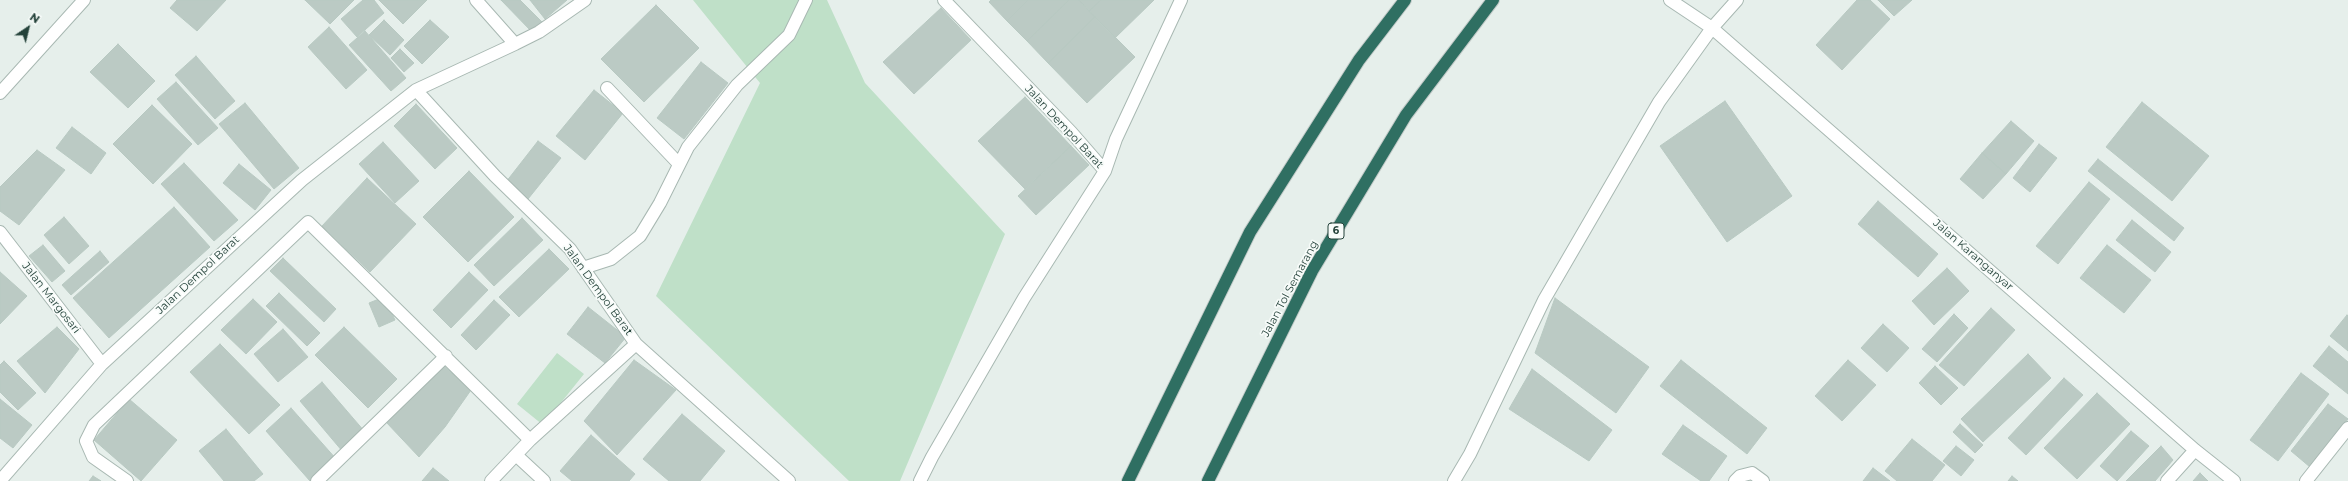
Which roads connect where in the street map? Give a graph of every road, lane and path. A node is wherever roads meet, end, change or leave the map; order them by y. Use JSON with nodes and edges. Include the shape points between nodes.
{"nodes":[{"id":1,"x":84,"y":0,"type":"edge"},
{"id":2,"x":476,"y":0,"type":"edge"},
{"id":3,"x":585,"y":0,"type":"edge"},
{"id":4,"x":806,"y":0,"type":"edge"},
{"id":5,"x":944,"y":0,"type":"edge"},
{"id":6,"x":1181,"y":0,"type":"edge"},
{"id":7,"x":1405,"y":0,"type":"edge"},
{"id":8,"x":1493,"y":0,"type":"edge"},
{"id":9,"x":1670,"y":0,"type":"edge"},
{"id":10,"x":1737,"y":0,"type":"edge"},
{"id":11,"x":1712,"y":28,"type":"junction"},
{"id":12,"x":515,"y":44,"type":"junction"},
{"id":13,"x":607,"y":88,"type":"dead end"},
{"id":14,"x":416,"y":90,"type":"junction"},
{"id":15,"x":0,"y":93,"type":"edge"},
{"id":16,"x":679,"y":164,"type":"junction"},
{"id":17,"x":1105,"y":171,"type":"junction"},
{"id":18,"x":0,"y":232,"type":"edge"},
{"id":19,"x":583,"y":268,"type":"junction"},
{"id":20,"x":636,"y":344,"type":"junction"},
{"id":21,"x":446,"y":356,"type":"junction"},
{"id":22,"x":102,"y":364,"type":"junction"},
{"id":23,"x":2348,"y":428,"type":"edge"},
{"id":24,"x":530,"y":440,"type":"junction"},
{"id":25,"x":2195,"y":450,"type":"junction"},
{"id":26,"x":516,"y":455,"type":"junction"},
{"id":27,"x":0,"y":481,"type":"edge"},
{"id":28,"x":127,"y":481,"type":"edge"},
{"id":29,"x":318,"y":481,"type":"edge"},
{"id":30,"x":491,"y":481,"type":"edge"},
{"id":31,"x":544,"y":481,"type":"edge"},
{"id":32,"x":789,"y":481,"type":"edge"},
{"id":33,"x":920,"y":481,"type":"edge"},
{"id":34,"x":1128,"y":481,"type":"edge"},
{"id":35,"x":1208,"y":481,"type":"edge"},
{"id":36,"x":1454,"y":481,"type":"edge"},
{"id":37,"x":1735,"y":481,"type":"edge"},
{"id":38,"x":1763,"y":481,"type":"edge"},
{"id":39,"x":2166,"y":481,"type":"edge"},
{"id":40,"x":2234,"y":481,"type":"edge"},
{"id":41,"x":2306,"y":481,"type":"edge"}],
"edges":[{"from":1,"to":15,"type":"street"},
{"from":2,"to":12,"type":"street"},
{"from":3,"to":12,"type":"street","name":"Jalan Dempol Barat","via":[[539,32]]},
{"from":4,"to":16,"type":"street","via":[[788,35],[719,106],[688,146]]},
{"from":5,"to":17,"type":"street","name":"Jalan Dempol Barat"},
{"from":6,"to":17,"type":"street","name":"Jalan Dempol Barat","via":[[1116,139]]},
{"from":7,"to":34,"type":"highway","via":[[1359,60],[1250,232]]},
{"from":8,"to":35,"type":"highway","name":"Jalan Tol Semarang","number":"6","via":[[1406,115],[1312,271]]},
{"from":9,"to":11,"type":"street","name":"Jalan Karanganyar"},
{"from":10,"to":11,"type":"street"},
{"from":11,"to":25,"type":"street","name":"Jalan Karanganyar"},
{"from":11,"to":36,"type":"street","via":[[1659,102],[1544,300],[1470,454]]},
{"from":12,"to":14,"type":"street","name":"Jalan Dempol Barat"},
{"from":13,"to":16,"type":"street"},
{"from":14,"to":19,"type":"street","name":"Jalan Dempol Barat","via":[[495,176],[570,249]]},
{"from":14,"to":22,"type":"street","name":"Jalan Dempol Barat","via":[[302,180]]},
{"from":16,"to":19,"type":"street","via":[[640,236],[611,259]]},
{"from":17,"to":33,"type":"street","via":[[1024,298]]},
{"from":18,"to":22,"type":"street","name":"Jalan Margosari"},
{"from":19,"to":20,"type":"street","name":"Jalan Dempol Barat"},
{"from":20,"to":24,"type":"street"},
{"from":20,"to":32,"type":"street","name":"Jalan Dempol Barat"},
{"from":21,"to":24,"type":"street"},
{"from":21,"to":28,"type":"street","via":[[308,222],[94,425],[86,441],[93,457]]},
{"from":21,"to":29,"type":"street"},
{"from":22,"to":27,"type":"street","name":"Jalan Dempol Barat"},
{"from":23,"to":41,"type":"street"},
{"from":24,"to":26,"type":"street"},
{"from":25,"to":39,"type":"street"},
{"from":25,"to":40,"type":"street","name":"Jalan Karanganyar"},
{"from":26,"to":30,"type":"street"},
{"from":26,"to":31,"type":"street"},
{"from":37,"to":38,"type":"street","via":[[1740,476],[1752,473]]}]}
